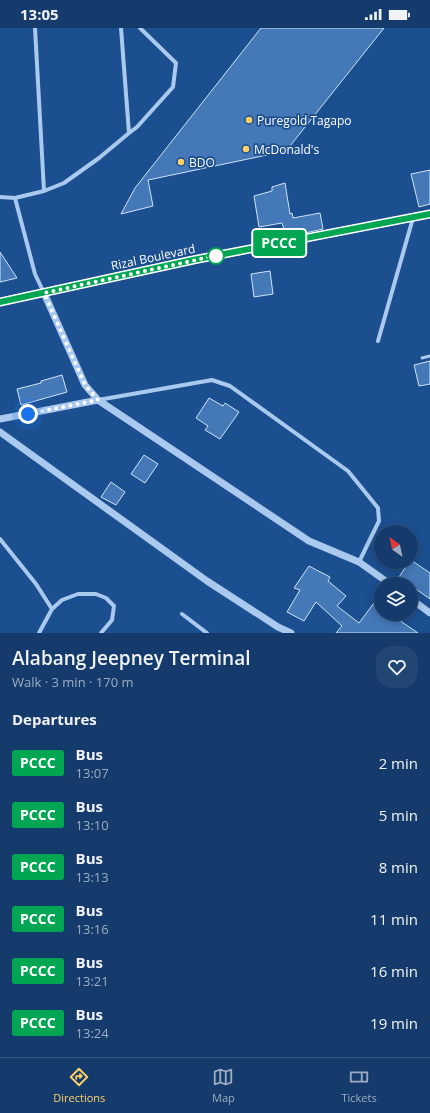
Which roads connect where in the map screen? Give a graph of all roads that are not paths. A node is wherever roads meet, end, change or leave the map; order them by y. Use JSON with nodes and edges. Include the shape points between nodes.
{"nodes":[{"id":1,"x":35,"y":28,"type":"edge"},
{"id":2,"x":121,"y":28,"type":"edge"},
{"id":3,"x":140,"y":28,"type":"edge"},
{"id":4,"x":129,"y":133,"type":"junction"},
{"id":5,"x":44,"y":191,"type":"junction"},
{"id":6,"x":0,"y":197,"type":"edge"},
{"id":7,"x":16,"y":198,"type":"junction"},
{"id":8,"x":430,"y":214,"type":"edge"},
{"id":9,"x":413,"y":218,"type":"junction"},
{"id":10,"x":44,"y":293,"type":"junction"},
{"id":11,"x":0,"y":302,"type":"edge"},
{"id":12,"x":378,"y":341,"type":"dead end"},
{"id":13,"x":430,"y":356,"type":"edge"},
{"id":14,"x":422,"y":358,"type":"dead end"},
{"id":15,"x":98,"y":400,"type":"junction"},
{"id":16,"x":0,"y":419,"type":"edge"},
{"id":17,"x":0,"y":432,"type":"edge"},
{"id":18,"x":1,"y":540,"type":"edge"},
{"id":19,"x":359,"y":562,"type":"junction"},
{"id":20,"x":380,"y":577,"type":"edge"},
{"id":21,"x":418,"y":604,"type":"edge"},
{"id":22,"x":52,"y":609,"type":"junction"},
{"id":23,"x":429,"y":611,"type":"edge"},
{"id":24,"x":182,"y":614,"type":"dead end"},
{"id":25,"x":39,"y":633,"type":"edge"},
{"id":26,"x":101,"y":633,"type":"edge"},
{"id":27,"x":207,"y":633,"type":"edge"},
{"id":28,"x":291,"y":633,"type":"edge"}],
"edges":[{"from":1,"to":5,"type":"street"},
{"from":2,"to":4,"type":"street"},
{"from":3,"to":4,"type":"street","via":[[176,63],[173,87]]},
{"from":4,"to":5,"type":"street","via":[[64,183]]},
{"from":5,"to":7,"type":"street"},
{"from":6,"to":7,"type":"street"},
{"from":7,"to":10,"type":"street","via":[[35,274]]},
{"from":8,"to":9,"type":"main road","name":"Rizal Boulevard"},
{"from":9,"to":10,"type":"main road","name":"Rizal Boulevard","via":[[193,260]]},
{"from":9,"to":12,"type":"street"},
{"from":10,"to":11,"type":"main road","name":"Rizal Boulevard"},
{"from":10,"to":15,"type":"street","via":[[85,385]]},
{"from":13,"to":14,"type":"lane"},
{"from":15,"to":16,"type":"street"},
{"from":15,"to":19,"type":"street","via":[[310,541]]},
{"from":15,"to":19,"type":"street","via":[[212,380],[230,386],[348,472],[378,508],[379,521]]},
{"from":17,"to":28,"type":"street","via":[[207,581]]},
{"from":18,"to":22,"type":"street"},
{"from":19,"to":20,"type":"street"},
{"from":21,"to":23,"type":"street"},
{"from":22,"to":25,"type":"street"},
{"from":22,"to":26,"type":"street","via":[[62,600],[78,594],[96,594],[106,598],[114,606],[112,620]]},
{"from":24,"to":27,"type":"street"}]}
